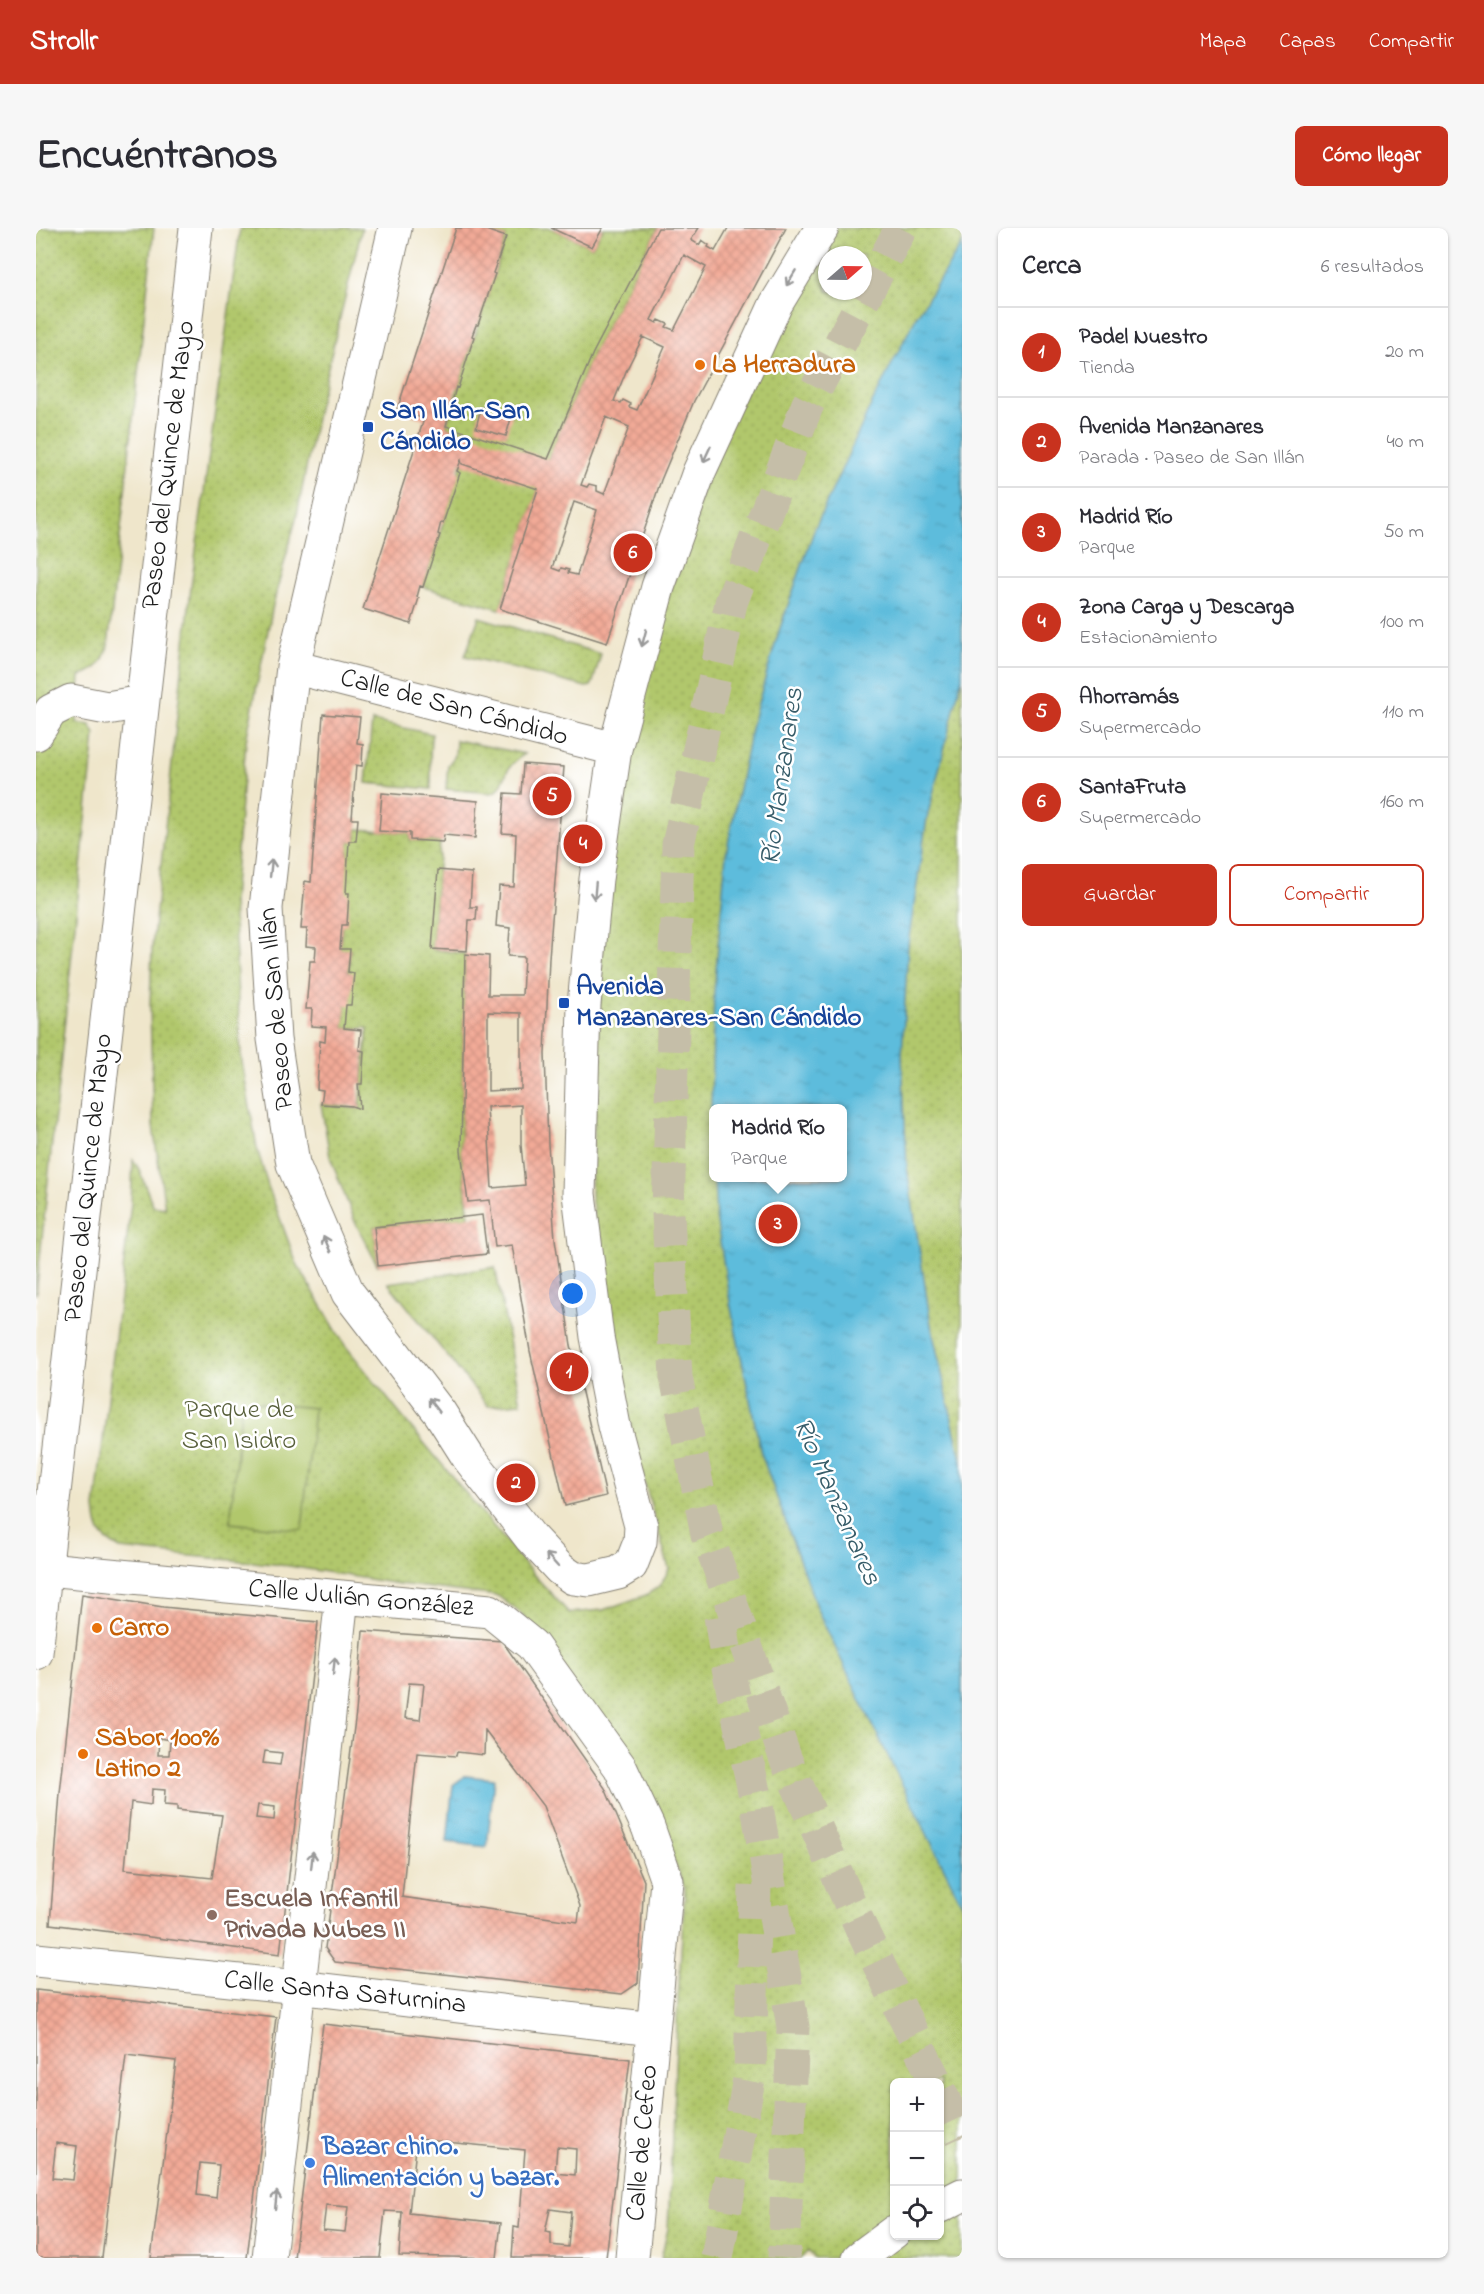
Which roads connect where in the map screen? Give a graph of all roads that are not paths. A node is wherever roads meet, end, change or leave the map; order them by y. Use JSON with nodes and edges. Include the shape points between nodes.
{"nodes":[{"id":1,"x":196,"y":228,"type":"edge"},
{"id":2,"x":395,"y":228,"type":"edge"},
{"id":3,"x":822,"y":228,"type":"edge"},
{"id":4,"x":293,"y":667,"type":"junction"},
{"id":5,"x":142,"y":702,"type":"junction"},
{"id":6,"x":36,"y":734,"type":"edge"},
{"id":7,"x":615,"y":749,"type":"junction"},
{"id":8,"x":41,"y":1568,"type":"edge"},
{"id":9,"x":342,"y":1597,"type":"junction"},
{"id":10,"x":36,"y":1653,"type":"edge"},
{"id":11,"x":36,"y":1960,"type":"edge"},
{"id":12,"x":298,"y":1987,"type":"junction"},
{"id":13,"x":653,"y":2029,"type":"junction"},
{"id":14,"x":962,"y":2195,"type":"edge"},
{"id":15,"x":944,"y":2204,"type":"edge"},
{"id":16,"x":890,"y":2234,"type":"edge"},
{"id":17,"x":269,"y":2258,"type":"edge"},
{"id":18,"x":632,"y":2258,"type":"edge"},
{"id":19,"x":859,"y":2258,"type":"edge"}],
"edges":[{"from":1,"to":5,"type":"street","name":"Paseo del Quince de Mayo"},
{"from":2,"to":4,"type":"street","name":"Paseo de San Illán"},
{"from":3,"to":7,"type":"street","one_way":true,"via":[[776,304],[699,472],[658,586]]},
{"from":4,"to":7,"type":"street","name":"Calle de San Cándido"},
{"from":7,"to":4,"type":"street","name":"Paseo de San Illán","one_way":true,"via":[[596,879],[584,1005],[579,1194],[597,1337],[614,1426],[641,1526],[640,1542],[631,1565],[618,1573],[589,1580],[573,1578],[560,1569],[531,1538],[348,1293],[293,1164],[274,1039],[266,908]]},
{"from":5,"to":6,"type":"street","via":[[107,708],[71,701],[51,711]]},
{"from":5,"to":8,"type":"street","name":"Paseo del Quince de Mayo"},
{"from":8,"to":9,"type":"street","name":"Calle Julián González"},
{"from":8,"to":10,"type":"street","name":"Paseo del Quince de Mayo"},
{"from":12,"to":9,"type":"street","one_way":true},
{"from":9,"to":13,"type":"street","name":"Calle Julián González","via":[[490,1611],[532,1645],[576,1705],[620,1767],[648,1827],[667,1881]]},
{"from":11,"to":12,"type":"street","name":"Calle Santa Saturnina"},
{"from":12,"to":13,"type":"street","name":"Calle Santa Saturnina"},
{"from":17,"to":12,"type":"street","one_way":true},
{"from":13,"to":18,"type":"street","name":"Calle de Cefeo"},
{"from":14,"to":15,"type":"street"},
{"from":16,"to":19,"type":"street"}]}
